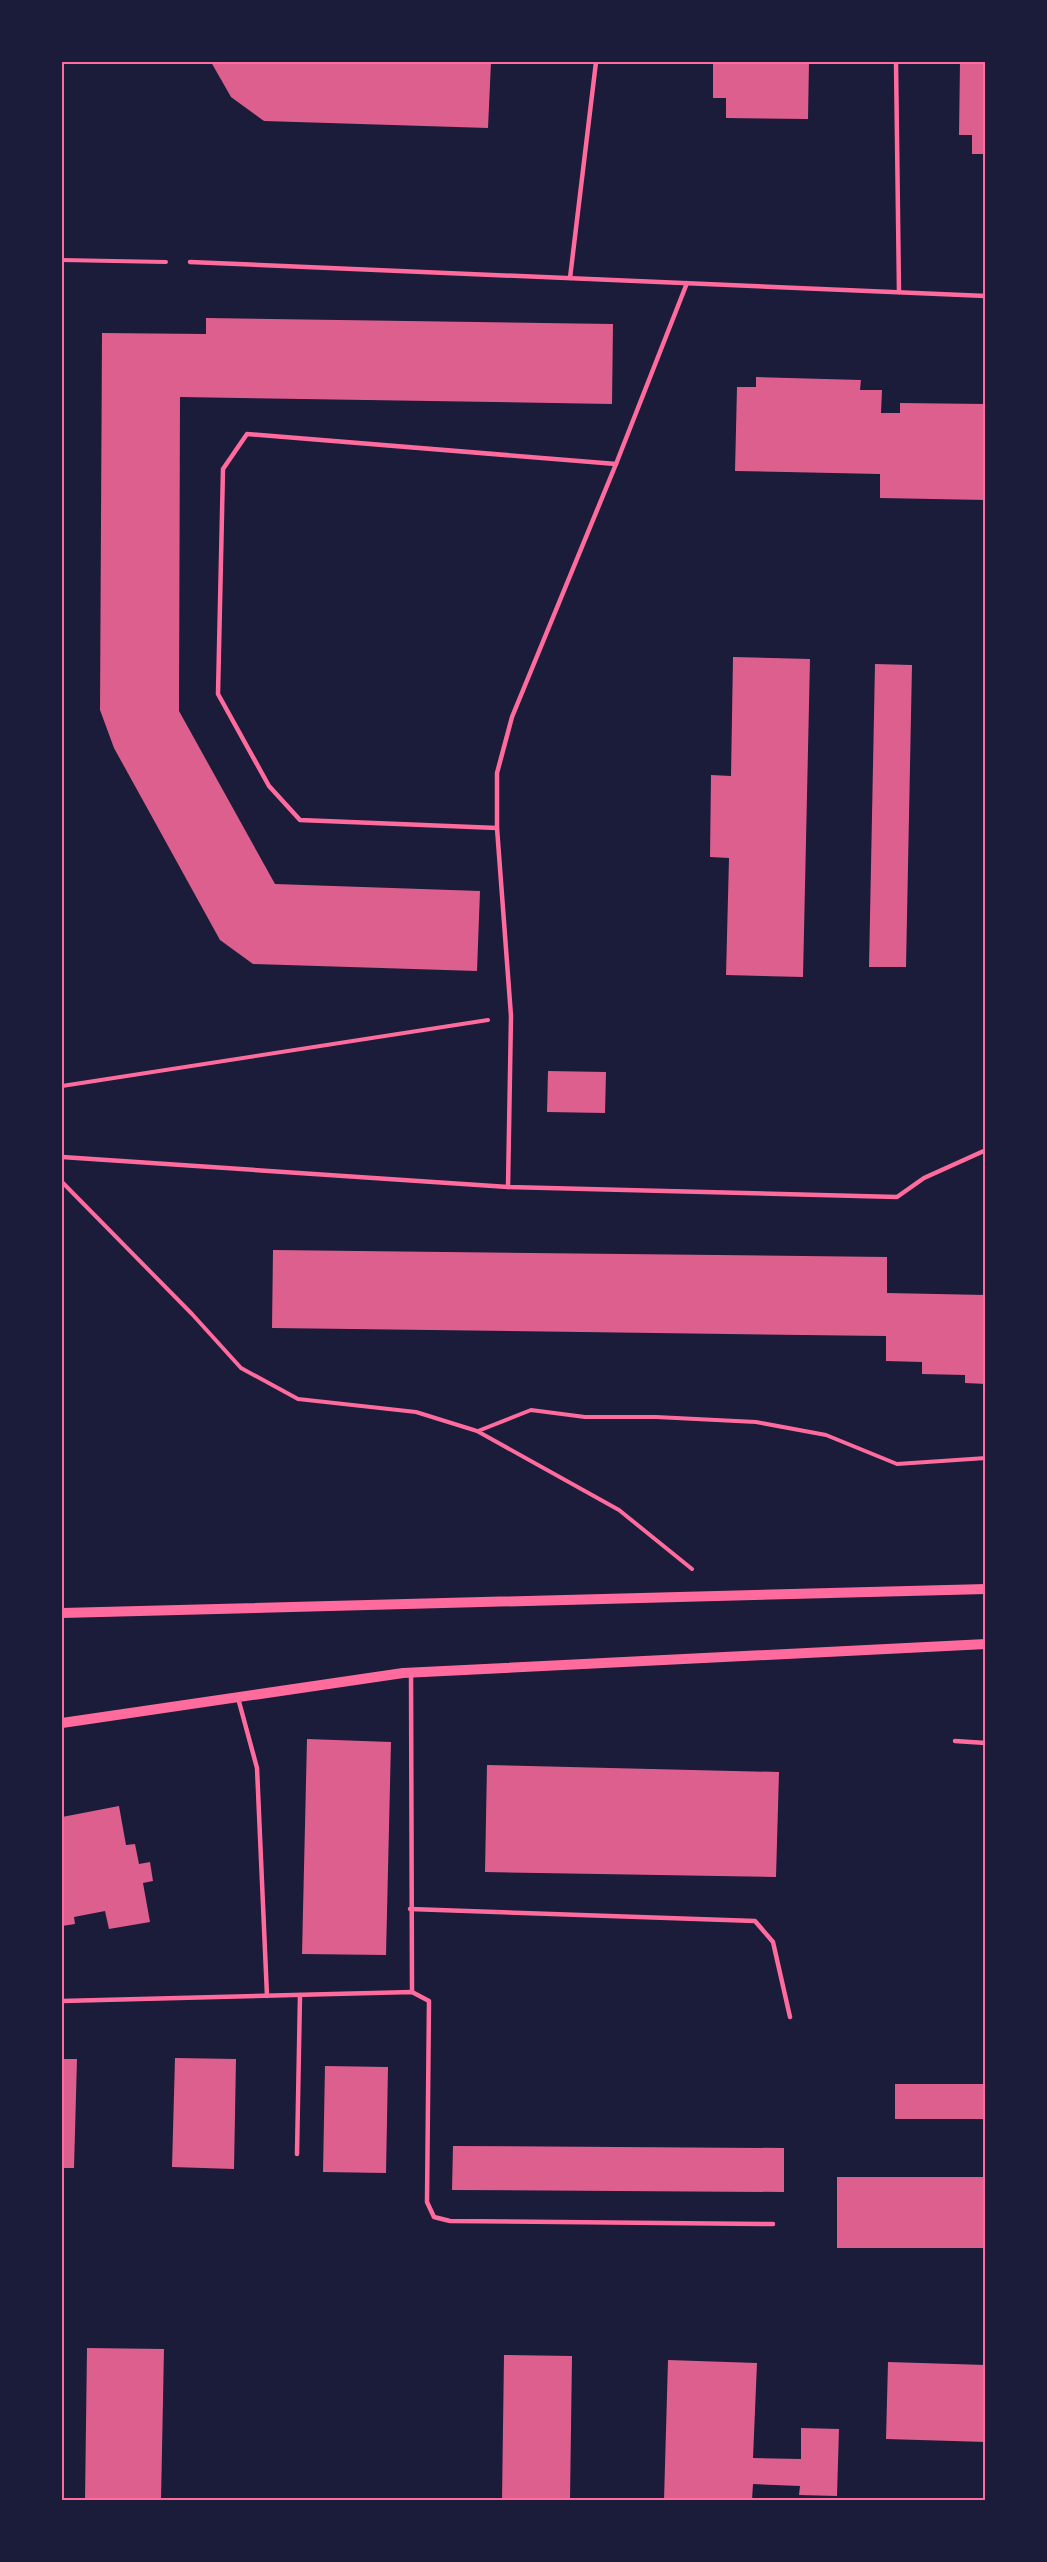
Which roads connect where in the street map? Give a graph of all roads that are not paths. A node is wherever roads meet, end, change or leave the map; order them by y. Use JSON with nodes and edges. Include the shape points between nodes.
{"nodes":[{"id":1,"x":596,"y":62,"type":"edge"},
{"id":2,"x":896,"y":62,"type":"edge"},
{"id":3,"x":190,"y":262,"type":"road end"},
{"id":4,"x":570,"y":278,"type":"junction"},
{"id":5,"x":687,"y":284,"type":"junction"},
{"id":6,"x":899,"y":292,"type":"junction"},
{"id":7,"x":986,"y":296,"type":"edge"},
{"id":8,"x":616,"y":464,"type":"junction"},
{"id":9,"x":497,"y":828,"type":"junction"},
{"id":10,"x":986,"y":1150,"type":"edge"},
{"id":11,"x":62,"y":1157,"type":"edge"},
{"id":12,"x":508,"y":1187,"type":"junction"},
{"id":13,"x":986,"y":1589,"type":"edge"},
{"id":14,"x":62,"y":1613,"type":"edge"},
{"id":15,"x":986,"y":1644,"type":"edge"},
{"id":16,"x":411,"y":1672,"type":"junction"},
{"id":17,"x":237,"y":1697,"type":"junction"},
{"id":18,"x":62,"y":1723,"type":"edge"},
{"id":19,"x":955,"y":1741,"type":"dead end"},
{"id":20,"x":986,"y":1743,"type":"edge"},
{"id":21,"x":410,"y":1909,"type":"junction"},
{"id":22,"x":412,"y":1992,"type":"junction"},
{"id":23,"x":300,"y":1995,"type":"junction"},
{"id":24,"x":267,"y":1996,"type":"junction"},
{"id":25,"x":62,"y":2001,"type":"edge"},
{"id":26,"x":790,"y":2016,"type":"dead end"},
{"id":27,"x":297,"y":2154,"type":"dead end"},
{"id":28,"x":773,"y":2224,"type":"dead end"}],
"edges":[{"from":1,"to":4,"type":"lane"},
{"from":2,"to":6,"type":"lane"},
{"from":3,"to":4,"type":"lane"},
{"from":4,"to":5,"type":"lane"},
{"from":5,"to":6,"type":"lane"},
{"from":5,"to":8,"type":"lane"},
{"from":6,"to":7,"type":"lane"},
{"from":8,"to":9,"type":"lane","via":[[512,717],[497,773]]},
{"from":8,"to":9,"type":"lane","via":[[247,434],[223,470],[218,694],[269,786],[300,820]]},
{"from":9,"to":12,"type":"lane","via":[[511,1016]]},
{"from":10,"to":12,"type":"lane","via":[[924,1178],[897,1197]]},
{"from":11,"to":12,"type":"lane"},
{"from":13,"to":14,"type":"street"},
{"from":15,"to":16,"type":"street"},
{"from":16,"to":17,"type":"street"},
{"from":16,"to":21,"type":"lane"},
{"from":17,"to":18,"type":"street"},
{"from":17,"to":24,"type":"lane","via":[[257,1768]]},
{"from":19,"to":20,"type":"lane"},
{"from":21,"to":22,"type":"lane"},
{"from":21,"to":26,"type":"lane","via":[[755,1921],[773,1942]]},
{"from":22,"to":23,"type":"lane"},
{"from":22,"to":28,"type":"lane","via":[[429,2001],[427,2202],[434,2217],[450,2221]]},
{"from":23,"to":24,"type":"lane"},
{"from":23,"to":27,"type":"lane"},
{"from":24,"to":25,"type":"lane"}]}
